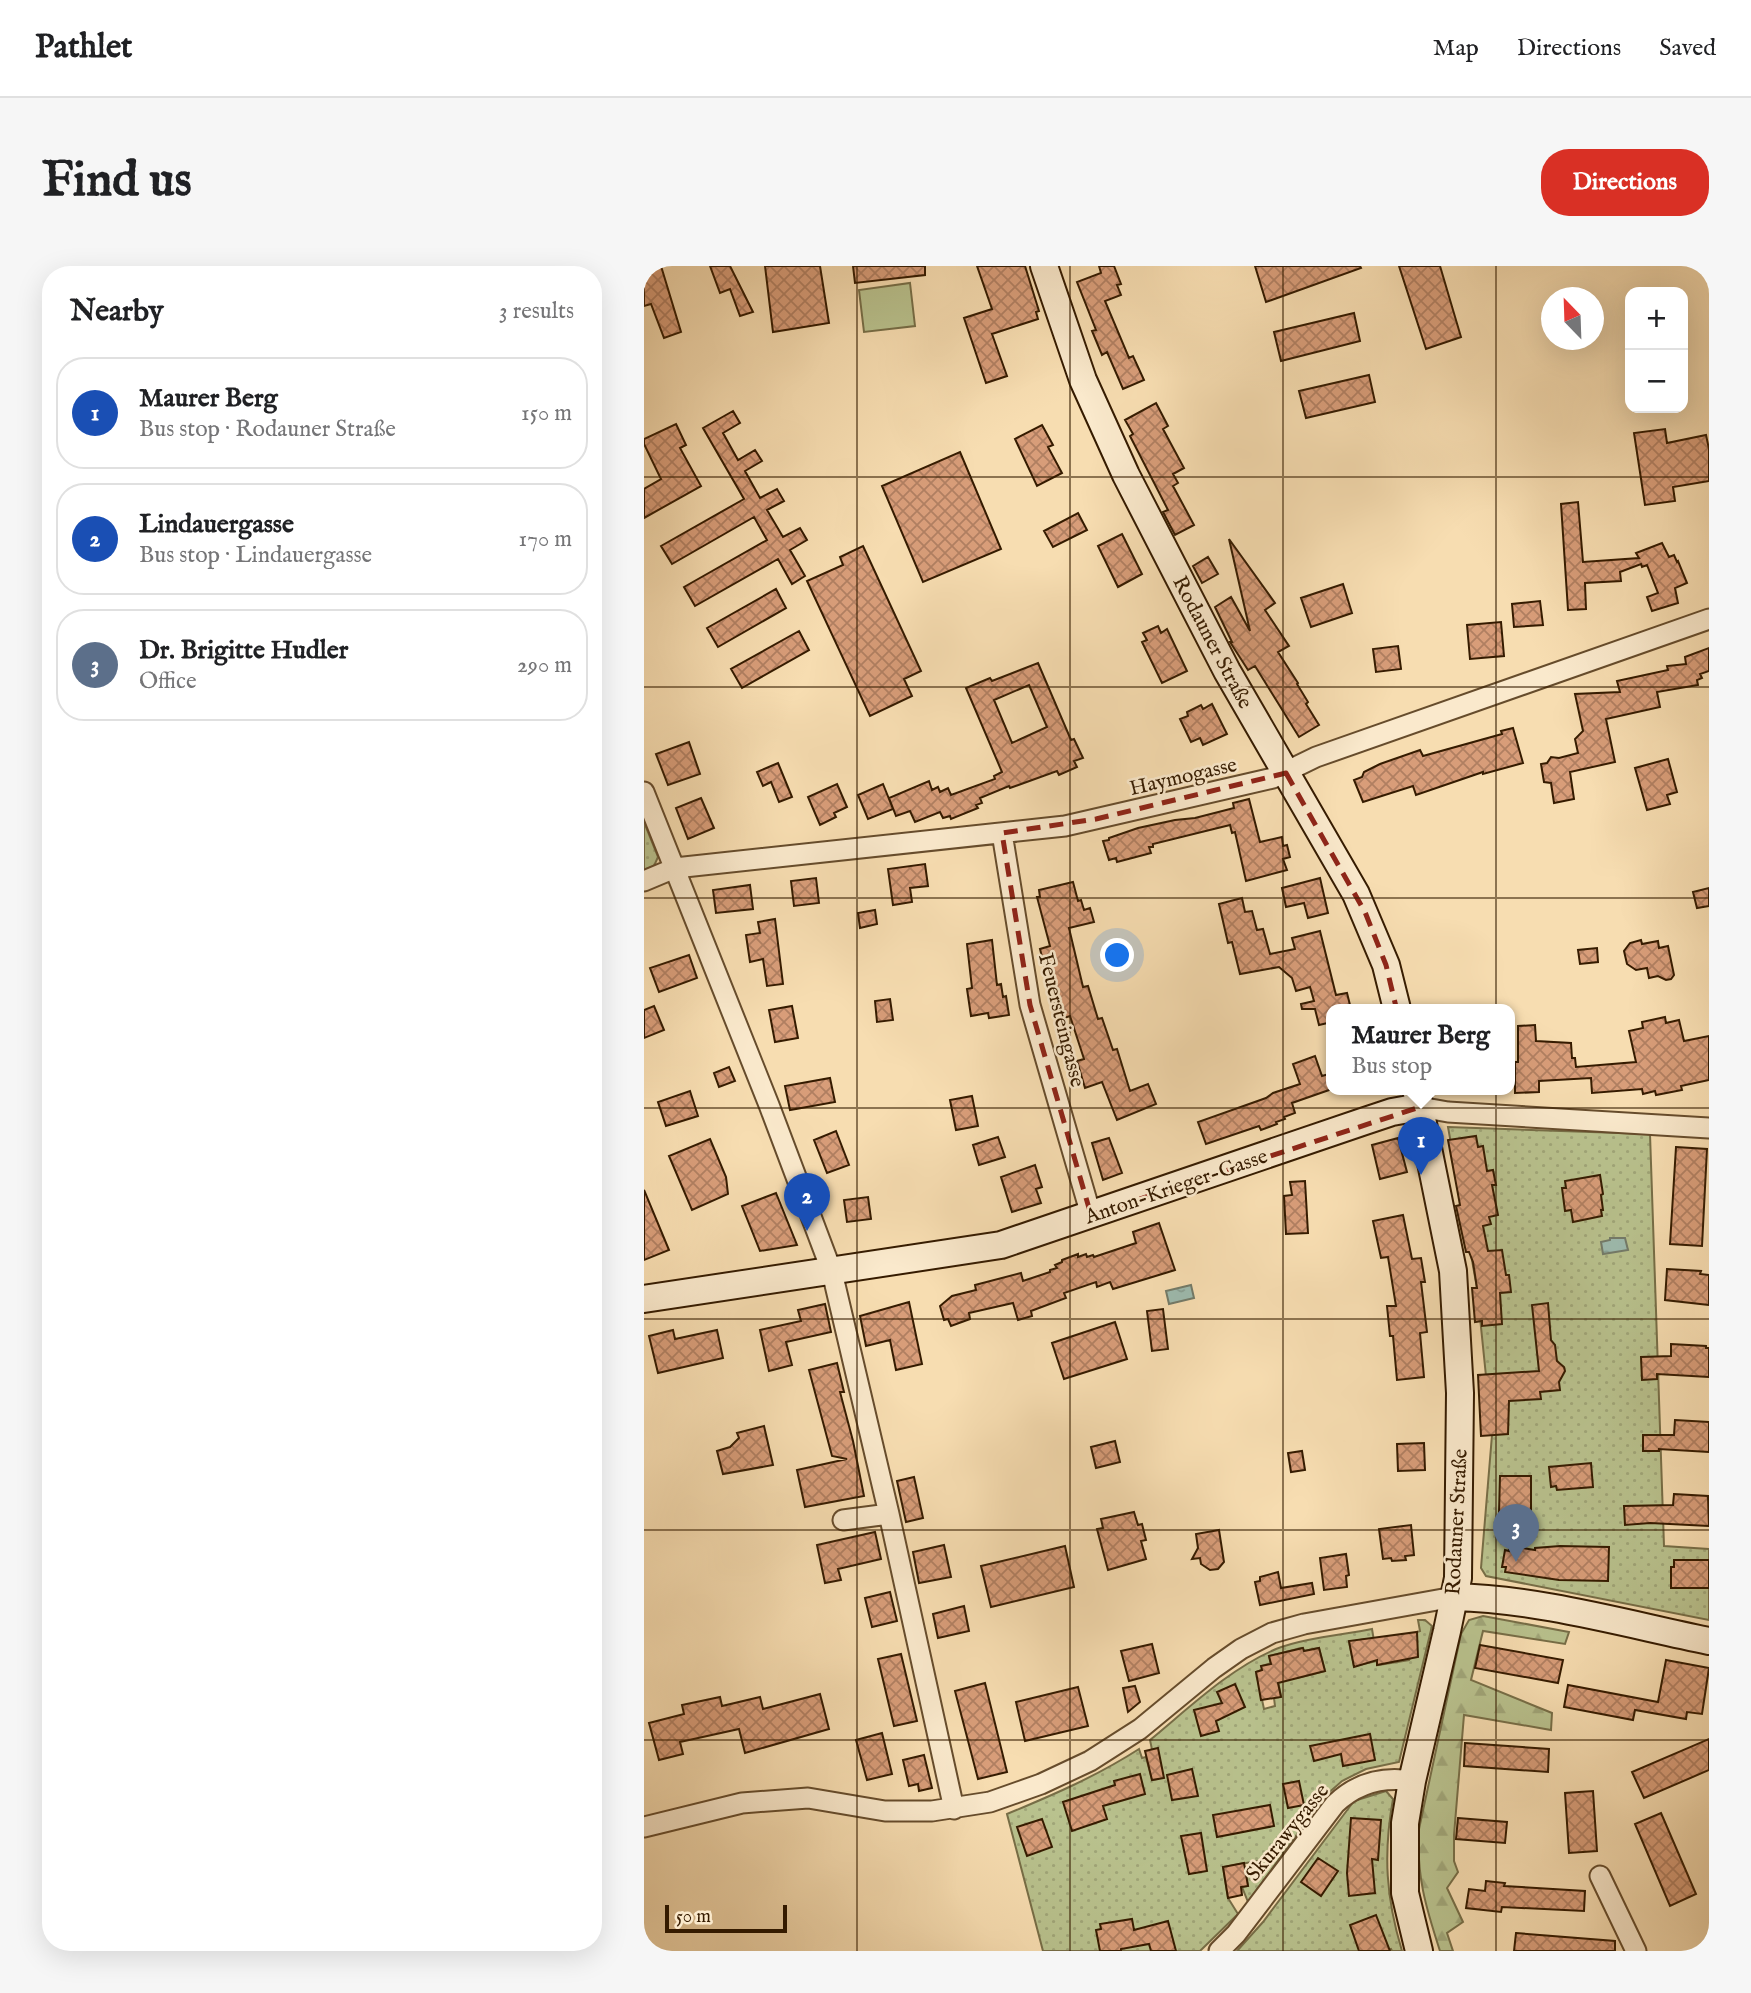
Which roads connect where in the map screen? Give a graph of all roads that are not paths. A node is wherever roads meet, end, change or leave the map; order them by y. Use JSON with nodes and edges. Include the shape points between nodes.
{"nodes":[{"id":1,"x":1044,"y":266,"type":"edge"},
{"id":2,"x":1709,"y":619,"type":"edge"},
{"id":3,"x":1286,"y":773,"type":"junction"},
{"id":4,"x":644,"y":792,"type":"edge"},
{"id":5,"x":1002,"y":834,"type":"junction"},
{"id":6,"x":676,"y":868,"type":"junction"},
{"id":7,"x":644,"y":881,"type":"edge"},
{"id":8,"x":1396,"y":1004,"type":"edge"},
{"id":9,"x":1418,"y":1098,"type":"edge"},
{"id":10,"x":1709,"y":1128,"type":"edge"},
{"id":11,"x":1091,"y":1215,"type":"junction"},
{"id":12,"x":832,"y":1272,"type":"junction"},
{"id":13,"x":644,"y":1299,"type":"edge"},
{"id":14,"x":890,"y":1514,"type":"junction"},
{"id":15,"x":844,"y":1520,"type":"dead end"},
{"id":16,"x":1454,"y":1597,"type":"junction"},
{"id":17,"x":1709,"y":1641,"type":"edge"},
{"id":18,"x":1412,"y":1780,"type":"junction"},
{"id":19,"x":954,"y":1809,"type":"junction"},
{"id":20,"x":644,"y":1827,"type":"edge"},
{"id":21,"x":1600,"y":1875,"type":"dead end"},
{"id":22,"x":1219,"y":1951,"type":"edge"},
{"id":23,"x":1419,"y":1951,"type":"edge"},
{"id":24,"x":1636,"y":1951,"type":"edge"}],
"edges":[{"from":1,"to":3,"type":"main road","name":"Rodauner Straße","via":[[1083,380],[1120,463],[1227,671]]},
{"from":2,"to":3,"type":"street","name":"Haymogasse","via":[[1316,757]]},
{"from":3,"to":5,"type":"street","name":"Haymogasse","via":[[1096,819]]},
{"from":3,"to":8,"type":"main road","name":"Rodauner Straße","via":[[1365,912]]},
{"from":4,"to":6,"type":"street"},
{"from":5,"to":6,"type":"street","name":"Haymogasse"},
{"from":5,"to":11,"type":"street","name":"Feuersteingasse","via":[[1030,1005]]},
{"from":6,"to":7,"type":"street","name":"Haymogasse"},
{"from":6,"to":12,"type":"street"},
{"from":9,"to":10,"type":"street","name":"Anton-Krieger-Gasse","via":[[1448,1112]]},
{"from":9,"to":11,"type":"main road","name":"Anton-Krieger-Gasse","via":[[1392,1112]]},
{"from":9,"to":16,"type":"main road","name":"Rodauner Straße","via":[[1453,1271],[1460,1393]]},
{"from":11,"to":12,"type":"main road","name":"Anton-Krieger-Gasse","via":[[1001,1245]]},
{"from":12,"to":13,"type":"main road","name":"Anton-Krieger-Gasse"},
{"from":12,"to":14,"type":"street"},
{"from":14,"to":15,"type":"street"},
{"from":14,"to":19,"type":"street"},
{"from":16,"to":17,"type":"main road","via":[[1549,1608]]},
{"from":16,"to":18,"type":"main road","name":"Rodauner Straße"},
{"from":16,"to":19,"type":"street","via":[[1272,1633],[1241,1649],[1140,1729],[1090,1761],[990,1802]]},
{"from":18,"to":22,"type":"street","name":"Skurawygasse","via":[[1367,1783],[1345,1794]]},
{"from":18,"to":23,"type":"main road","name":"Rodauner Straße","via":[[1405,1823],[1405,1893]]},
{"from":19,"to":20,"type":"street","via":[[885,1811],[808,1798],[742,1803]]},
{"from":21,"to":24,"type":"street"}]}
